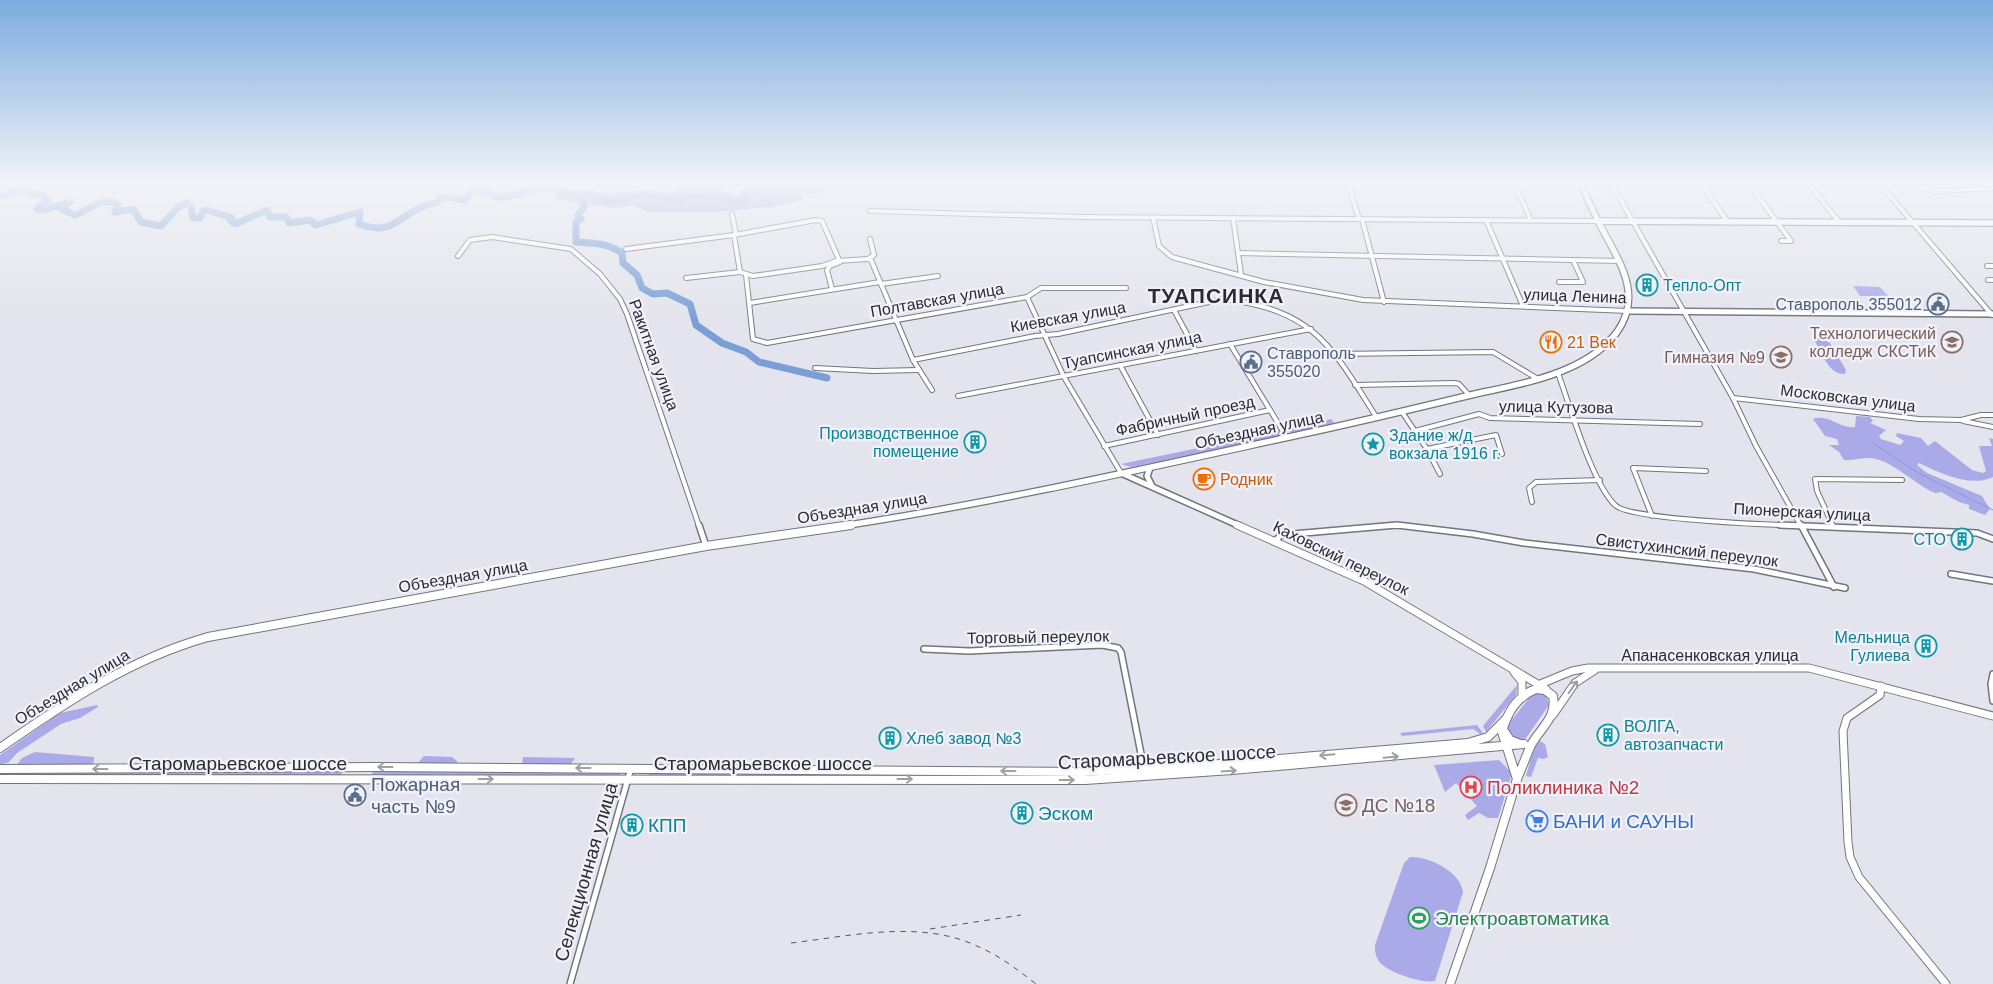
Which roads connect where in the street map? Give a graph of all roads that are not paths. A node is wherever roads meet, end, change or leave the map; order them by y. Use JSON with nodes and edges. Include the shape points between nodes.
{"nodes":[{"id":1,"x":734,"y":229,"type":"edge"},
{"id":2,"x":764,"y":229,"type":"edge"},
{"id":3,"x":825,"y":229,"type":"edge"},
{"id":4,"x":1155,"y":229,"type":"edge"},
{"id":5,"x":1235,"y":229,"type":"edge"},
{"id":6,"x":1363,"y":229,"type":"edge"},
{"id":7,"x":1490,"y":229,"type":"edge"},
{"id":8,"x":1602,"y":229,"type":"edge"},
{"id":9,"x":1637,"y":229,"type":"edge"},
{"id":10,"x":1781,"y":229,"type":"edge"},
{"id":11,"x":1918,"y":229,"type":"edge"},
{"id":12,"x":735,"y":234,"type":"junction"},
{"id":13,"x":870,"y":239,"type":"dead end"},
{"id":14,"x":1781,"y":242,"type":"dead end"},
{"id":15,"x":626,"y":249,"type":"dead end"},
{"id":16,"x":1238,"y":253,"type":"junction"},
{"id":17,"x":1370,"y":254,"type":"junction"},
{"id":18,"x":458,"y":256,"type":"dead end"},
{"id":19,"x":1502,"y":257,"type":"junction"},
{"id":20,"x":868,"y":259,"type":"junction"},
{"id":21,"x":1573,"y":260,"type":"junction"},
{"id":22,"x":1619,"y":261,"type":"junction"},
{"id":23,"x":840,"y":262,"type":"junction"},
{"id":24,"x":826,"y":266,"type":"junction"},
{"id":25,"x":1987,"y":266,"type":"dead end"},
{"id":26,"x":1993,"y":266,"type":"edge"},
{"id":27,"x":740,"y":272,"type":"junction"},
{"id":28,"x":1241,"y":274,"type":"junction"},
{"id":29,"x":746,"y":275,"type":"junction"},
{"id":30,"x":938,"y":276,"type":"dead end"},
{"id":31,"x":686,"y":278,"type":"dead end"},
{"id":32,"x":1559,"y":282,"type":"dead end"},
{"id":33,"x":881,"y":283,"type":"junction"},
{"id":34,"x":1126,"y":288,"type":"dead end"},
{"id":35,"x":832,"y":289,"type":"junction"},
{"id":36,"x":1027,"y":297,"type":"junction"},
{"id":37,"x":1384,"y":302,"type":"junction"},
{"id":38,"x":750,"y":303,"type":"junction"},
{"id":39,"x":1523,"y":306,"type":"junction"},
{"id":40,"x":1174,"y":310,"type":"junction"},
{"id":41,"x":1628,"y":311,"type":"junction"},
{"id":42,"x":1685,"y":312,"type":"junction"},
{"id":43,"x":1992,"y":315,"type":"edge"},
{"id":44,"x":897,"y":321,"type":"junction"},
{"id":45,"x":1311,"y":329,"type":"junction"},
{"id":46,"x":1046,"y":335,"type":"junction"},
{"id":47,"x":1230,"y":344,"type":"junction"},
{"id":48,"x":1196,"y":351,"type":"junction"},
{"id":49,"x":1334,"y":354,"type":"junction"},
{"id":50,"x":913,"y":360,"type":"junction"},
{"id":51,"x":1120,"y":365,"type":"junction"},
{"id":52,"x":815,"y":368,"type":"dead end"},
{"id":53,"x":919,"y":370,"type":"junction"},
{"id":54,"x":1558,"y":373,"type":"junction"},
{"id":55,"x":1064,"y":377,"type":"junction"},
{"id":56,"x":1538,"y":379,"type":"junction"},
{"id":57,"x":1354,"y":385,"type":"junction"},
{"id":58,"x":932,"y":390,"type":"dead end"},
{"id":59,"x":958,"y":396,"type":"dead end"},
{"id":60,"x":1470,"y":396,"type":"junction"},
{"id":61,"x":1733,"y":398,"type":"junction"},
{"id":62,"x":1270,"y":410,"type":"junction"},
{"id":63,"x":1402,"y":412,"type":"junction"},
{"id":64,"x":1993,"y":415,"type":"edge"},
{"id":65,"x":1974,"y":417,"type":"junction"},
{"id":66,"x":1377,"y":418,"type":"junction"},
{"id":67,"x":1576,"y":420,"type":"junction"},
{"id":68,"x":1961,"y":420,"type":"junction"},
{"id":69,"x":1700,"y":424,"type":"dead end"},
{"id":70,"x":1979,"y":425,"type":"junction"},
{"id":71,"x":1993,"y":427,"type":"edge"},
{"id":72,"x":1415,"y":431,"type":"junction"},
{"id":73,"x":1158,"y":435,"type":"junction"},
{"id":74,"x":1287,"y":438,"type":"junction"},
{"id":75,"x":1104,"y":446,"type":"junction"},
{"id":76,"x":1427,"y":449,"type":"junction"},
{"id":77,"x":1502,"y":454,"type":"dead end"},
{"id":78,"x":1150,"y":468,"type":"junction"},
{"id":79,"x":1706,"y":471,"type":"dead end"},
{"id":80,"x":1121,"y":474,"type":"junction"},
{"id":81,"x":1440,"y":474,"type":"dead end"},
{"id":82,"x":1600,"y":480,"type":"junction"},
{"id":83,"x":1902,"y":480,"type":"dead end"},
{"id":84,"x":1154,"y":487,"type":"junction"},
{"id":85,"x":1532,"y":502,"type":"dead end"},
{"id":86,"x":1652,"y":516,"type":"junction"},
{"id":87,"x":1802,"y":524,"type":"junction"},
{"id":88,"x":1833,"y":526,"type":"junction"},
{"id":89,"x":1988,"y":535,"type":"edge"},
{"id":90,"x":1275,"y":541,"type":"junction"},
{"id":91,"x":706,"y":546,"type":"junction"},
{"id":92,"x":1950,"y":574,"type":"dead end"},
{"id":93,"x":1993,"y":581,"type":"edge"},
{"id":94,"x":1834,"y":587,"type":"junction"},
{"id":95,"x":1845,"y":588,"type":"dead end"},
{"id":96,"x":924,"y":649,"type":"dead end"},
{"id":97,"x":1509,"y":666,"type":"junction"},
{"id":98,"x":1602,"y":669,"type":"junction"},
{"id":99,"x":1993,"y":674,"type":"edge"},
{"id":100,"x":1523,"y":675,"type":"junction"},
{"id":101,"x":1553,"y":678,"type":"junction"},
{"id":102,"x":1536,"y":686,"type":"junction"},
{"id":103,"x":1881,"y":686,"type":"junction"},
{"id":104,"x":1522,"y":698,"type":"junction"},
{"id":105,"x":1993,"y":701,"type":"edge"},
{"id":106,"x":1553,"y":715,"type":"junction"},
{"id":107,"x":1993,"y":716,"type":"edge"},
{"id":108,"x":1506,"y":719,"type":"junction"},
{"id":109,"x":1503,"y":729,"type":"junction"},
{"id":110,"x":1538,"y":735,"type":"junction"},
{"id":111,"x":1524,"y":744,"type":"junction"},
{"id":112,"x":1507,"y":747,"type":"junction"},
{"id":113,"x":0,"y":748,"type":"edge"},
{"id":114,"x":1494,"y":748,"type":"junction"},
{"id":115,"x":1514,"y":761,"type":"junction"},
{"id":116,"x":363,"y":767,"type":"junction"},
{"id":117,"x":631,"y":768,"type":"junction"},
{"id":118,"x":1144,"y":768,"type":"junction"},
{"id":119,"x":0,"y":769,"type":"edge"},
{"id":120,"x":359,"y":779,"type":"junction"},
{"id":121,"x":628,"y":779,"type":"junction"},
{"id":122,"x":1517,"y":779,"type":"junction"},
{"id":123,"x":0,"y":780,"type":"edge"},
{"id":124,"x":570,"y":984,"type":"edge"},
{"id":125,"x":1450,"y":984,"type":"edge"},
{"id":126,"x":1946,"y":984,"type":"edge"}],
"edges":[{"from":1,"to":12,"type":"street"},
{"from":2,"to":12,"type":"street"},
{"from":3,"to":23,"type":"street"},
{"from":4,"to":28,"type":"street","name":"улица Ленина","via":[[1162,252]]},
{"from":5,"to":16,"type":"street"},
{"from":6,"to":17,"type":"street"},
{"from":7,"to":19,"type":"street"},
{"from":8,"to":22,"type":"main road","name":"Объездная улица"},
{"from":9,"to":42,"type":"street"},
{"from":10,"to":14,"type":"street","via":[[1790,241]]},
{"from":11,"to":43,"type":"street"},
{"from":12,"to":15,"type":"street"},
{"from":12,"to":27,"type":"street"},
{"from":13,"to":20,"type":"street","via":[[874,254]]},
{"from":16,"to":17,"type":"street"},
{"from":16,"to":28,"type":"street"},
{"from":17,"to":19,"type":"street"},
{"from":17,"to":37,"type":"street"},
{"from":18,"to":91,"type":"street","name":"Ракитная улица","via":[[470,240],[492,237],[571,250],[600,274],[620,299],[627,314]]},
{"from":19,"to":21,"type":"street"},
{"from":19,"to":39,"type":"street"},
{"from":20,"to":23,"type":"street"},
{"from":20,"to":33,"type":"street"},
{"from":21,"to":22,"type":"street"},
{"from":21,"to":32,"type":"street","via":[[1583,282]]},
{"from":22,"to":41,"type":"main road","name":"Объездная улица","via":[[1629,289]]},
{"from":23,"to":24,"type":"street"},
{"from":24,"to":29,"type":"street"},
{"from":24,"to":35,"type":"street"},
{"from":25,"to":26,"type":"street"},
{"from":27,"to":29,"type":"street"},
{"from":27,"to":31,"type":"street"},
{"from":28,"to":37,"type":"street","name":"улица Ленина","via":[[1282,286]]},
{"from":29,"to":38,"type":"street"},
{"from":30,"to":33,"type":"street"},
{"from":33,"to":35,"type":"street"},
{"from":33,"to":44,"type":"street"},
{"from":34,"to":36,"type":"street","name":"Полтавская улица","via":[[1041,288]]},
{"from":35,"to":38,"type":"street"},
{"from":36,"to":44,"type":"street","name":"Полтавская улица"},
{"from":36,"to":46,"type":"street"},
{"from":37,"to":39,"type":"street","name":"улица Ленина"},
{"from":38,"to":44,"type":"street","name":"Полтавская улица","via":[[753,340],[767,343]]},
{"from":39,"to":41,"type":"street","name":"улица Ленина"},
{"from":40,"to":45,"type":"street","name":"Киевская улица","via":[[1223,299],[1241,300]]},
{"from":40,"to":46,"type":"street","name":"Киевская улица"},
{"from":40,"to":48,"type":"street"},
{"from":41,"to":42,"type":"main road","name":"улица Ленина"},
{"from":41,"to":54,"type":"main road","name":"Объездная улица","via":[[1617,332],[1603,348],[1580,364]]},
{"from":42,"to":43,"type":"main road","name":"улица Ленина"},
{"from":42,"to":61,"type":"street"},
{"from":44,"to":50,"type":"street"},
{"from":45,"to":47,"type":"street","name":"Туапсинская улица"},
{"from":45,"to":49,"type":"street","name":"Киевская улица"},
{"from":46,"to":50,"type":"street","name":"Киевская улица"},
{"from":46,"to":55,"type":"street"},
{"from":47,"to":48,"type":"street","name":"Туапсинская улица"},
{"from":47,"to":62,"type":"street"},
{"from":48,"to":51,"type":"street","name":"Туапсинская улица"},
{"from":49,"to":56,"type":"street","via":[[1493,352]]},
{"from":49,"to":57,"type":"street","name":"Киевская улица"},
{"from":50,"to":53,"type":"street"},
{"from":51,"to":55,"type":"street","name":"Туапсинская улица"},
{"from":51,"to":73,"type":"street"},
{"from":52,"to":53,"type":"street"},
{"from":53,"to":58,"type":"street"},
{"from":54,"to":56,"type":"main road","name":"Объездная улица"},
{"from":54,"to":67,"type":"street"},
{"from":55,"to":59,"type":"street","name":"Туапсинская улица"},
{"from":55,"to":75,"type":"street"},
{"from":56,"to":60,"type":"main road","name":"Объездная улица"},
{"from":57,"to":60,"type":"street","via":[[1455,383]]},
{"from":57,"to":66,"type":"street","name":"Киевская улица"},
{"from":60,"to":63,"type":"main road","name":"Объездная улица"},
{"from":61,"to":68,"type":"street","name":"Московская улица","via":[[1919,419]]},
{"from":61,"to":87,"type":"street"},
{"from":62,"to":73,"type":"street","name":"Фабричный проезд"},
{"from":62,"to":74,"type":"street"},
{"from":63,"to":66,"type":"main road","name":"Объездная улица"},
{"from":63,"to":72,"type":"street"},
{"from":64,"to":65,"type":"street","name":"Московская улица"},
{"from":65,"to":68,"type":"street","name":"Московская улица"},
{"from":65,"to":70,"type":"street"},
{"from":66,"to":74,"type":"main road","name":"Объездная улица"},
{"from":67,"to":69,"type":"street","name":"улица Кутузова"},
{"from":67,"to":72,"type":"street","name":"улица Кутузова","via":[[1490,418],[1480,414]]},
{"from":67,"to":82,"type":"street"},
{"from":68,"to":70,"type":"street","name":"Московская улица"},
{"from":70,"to":71,"type":"street","name":"Московская улица"},
{"from":72,"to":76,"type":"street"},
{"from":73,"to":75,"type":"street","name":"Фабричный проезд"},
{"from":74,"to":78,"type":"main road","name":"Объездная улица"},
{"from":75,"to":80,"type":"street"},
{"from":76,"to":77,"type":"street","via":[[1496,435]]},
{"from":76,"to":81,"type":"street"},
{"from":78,"to":80,"type":"main road","name":"Объездная улица"},
{"from":78,"to":84,"type":"main road","via":[[1147,476]]},
{"from":79,"to":86,"type":"street","via":[[1633,468]]},
{"from":80,"to":84,"type":"main road","name":"Каховский переулок"},
{"from":80,"to":91,"type":"main road","name":"Объездная улица","via":[[876,521]]},
{"from":82,"to":85,"type":"street","via":[[1536,482],[1529,488]]},
{"from":82,"to":86,"type":"street","name":"Пионерская улица","via":[[1604,492],[1618,510]]},
{"from":83,"to":88,"type":"street","via":[[1815,479]]},
{"from":84,"to":90,"type":"main road","name":"Каховский переулок"},
{"from":86,"to":87,"type":"street","name":"Пионерская улица"},
{"from":87,"to":88,"type":"street","name":"Пионерская улица"},
{"from":87,"to":94,"type":"street"},
{"from":88,"to":89,"type":"street","name":"Пионерская улица"},
{"from":90,"to":94,"type":"street","name":"Свистухинский переулок","via":[[1280,535],[1384,525],[1754,569]]},
{"from":90,"to":97,"type":"main road","name":"Каховский переулок","via":[[1364,582]]},
{"from":91,"to":113,"type":"main road","name":"Объездная улица","via":[[208,637],[135,663]]},
{"from":92,"to":93,"type":"street"},
{"from":94,"to":95,"type":"street","name":"Свистухинский переулок"},
{"from":96,"to":118,"type":"street","name":"Торговый переулок","via":[[969,651],[1102,645],[1118,648]]},
{"from":97,"to":100,"type":"main road"},
{"from":97,"to":104,"type":"main road","via":[[1522,682]]},
{"from":98,"to":101,"type":"main road","via":[[1580,669]]},
{"from":98,"to":103,"type":"main road","name":"Апанасенковская улица","via":[[1809,668]]},
{"from":106,"to":98,"type":"main road","one_way":true,"via":[[1579,680]]},
{"from":99,"to":105,"type":"street"},
{"from":100,"to":101,"type":"main road"},
{"from":100,"to":102,"type":"main road"},
{"from":101,"to":102,"type":"main road"},
{"from":102,"to":104,"type":"main road"},
{"from":102,"to":106,"type":"main road","via":[[1550,692],[1555,700]]},
{"from":103,"to":107,"type":"main road","name":"Апанасенковская улица"},
{"from":103,"to":126,"type":"main road","via":[[1880,695],[1847,718],[1843,731],[1850,857],[1866,885]]},
{"from":104,"to":108,"type":"main road"},
{"from":106,"to":110,"type":"main road"},
{"from":108,"to":109,"type":"main road"},
{"from":108,"to":118,"type":"main road","name":"Старомарьевское шоссе","one_way":true,"via":[[1488,737],[1468,743]]},
{"from":109,"to":111,"type":"main road","via":[[1510,740]]},
{"from":109,"to":112,"type":"main road"},
{"from":110,"to":111,"type":"main road"},
{"from":110,"to":122,"type":"main road"},
{"from":111,"to":112,"type":"main road","name":"Старомарьевское шоссе"},
{"from":112,"to":114,"type":"main road","name":"Старомарьевское шоссе"},
{"from":112,"to":115,"type":"main road"},
{"from":114,"to":115,"type":"main road","via":[[1506,752]]},
{"from":121,"to":114,"type":"main road","name":"Старомарьевское шоссе","one_way":true,"via":[[1085,780]]},
{"from":115,"to":122,"type":"main road"},
{"from":117,"to":116,"type":"main road","name":"Старомарьевское шоссе","one_way":true},
{"from":116,"to":119,"type":"main road","name":"Старомарьевское шоссе","one_way":true},
{"from":116,"to":120,"type":"main road"},
{"from":118,"to":117,"type":"main road","name":"Старомарьевское шоссе","one_way":true,"via":[[1083,772]]},
{"from":117,"to":121,"type":"street","name":"Селекционная улица"},
{"from":120,"to":121,"type":"main road","name":"Старомарьевское шоссе","one_way":true},
{"from":120,"to":123,"type":"main road","name":"Старомарьевское шоссе"},
{"from":121,"to":124,"type":"street","name":"Селекционная улица"},
{"from":122,"to":125,"type":"main road"}]}
